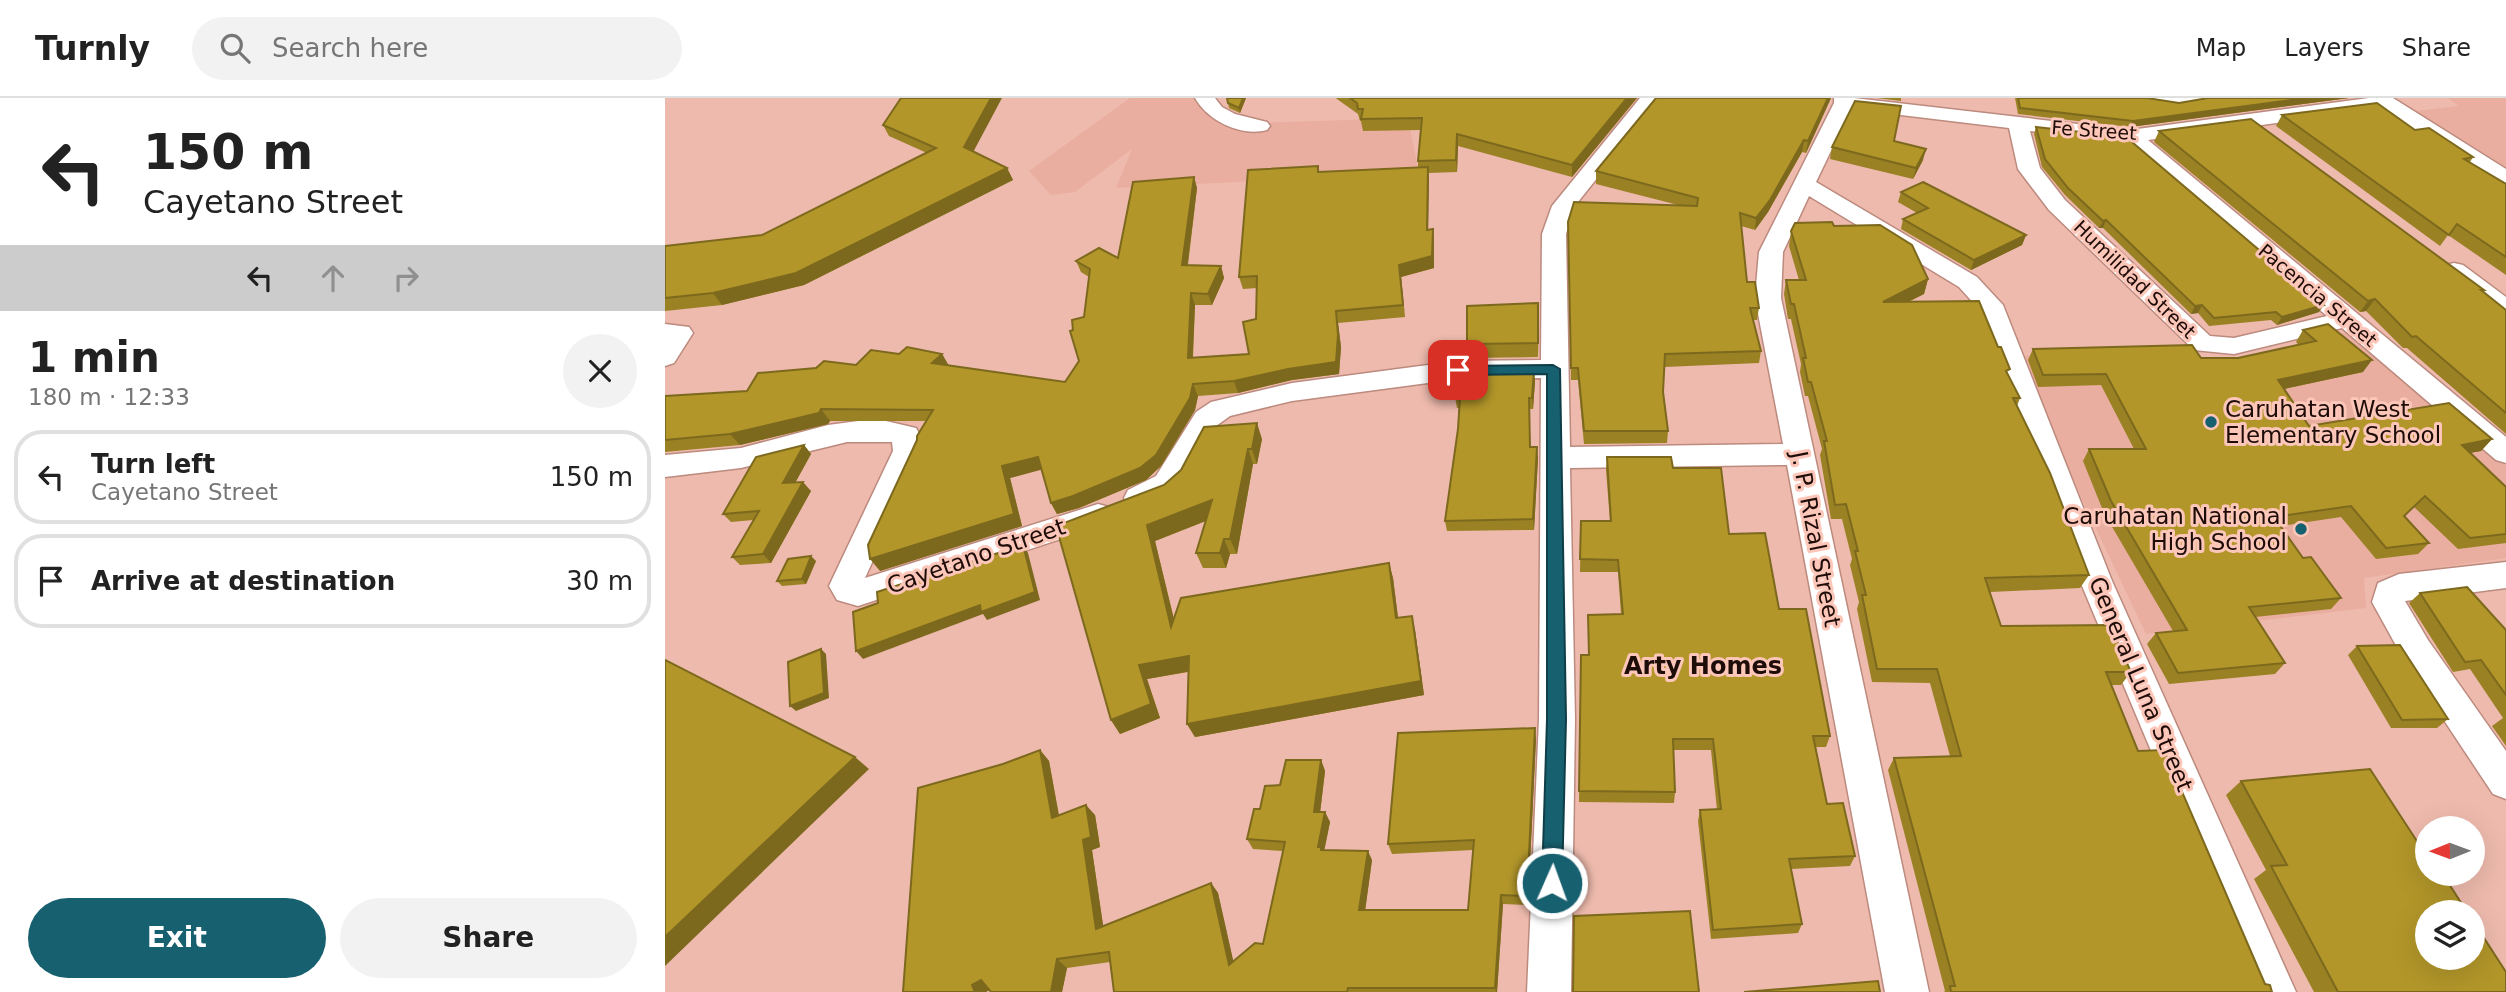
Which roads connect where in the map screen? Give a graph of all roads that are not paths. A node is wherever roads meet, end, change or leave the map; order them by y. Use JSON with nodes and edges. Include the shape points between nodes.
{"nodes":[{"id":1,"x":1205,"y":98,"type":"edge"},
{"id":2,"x":1651,"y":98,"type":"edge"},
{"id":3,"x":2152,"y":98,"type":"edge"},
{"id":4,"x":2196,"y":99,"type":"edge"},
{"id":5,"x":1844,"y":100,"type":"edge"},
{"id":6,"x":2382,"y":101,"type":"edge"},
{"id":7,"x":2250,"y":120,"type":"junction"},
{"id":8,"x":2018,"y":124,"type":"junction"},
{"id":9,"x":1260,"y":126,"type":"dead end"},
{"id":10,"x":2130,"y":136,"type":"junction"},
{"id":11,"x":2272,"y":136,"type":"edge"},
{"id":12,"x":2506,"y":178,"type":"edge"},
{"id":13,"x":1806,"y":185,"type":"junction"},
{"id":14,"x":2439,"y":260,"type":"edge"},
{"id":15,"x":2506,"y":309,"type":"edge"},
{"id":16,"x":2347,"y":320,"type":"junction"},
{"id":17,"x":665,"y":332,"type":"edge"},
{"id":18,"x":665,"y":357,"type":"edge"},
{"id":19,"x":1553,"y":369,"type":"junction"},
{"id":20,"x":2506,"y":453,"type":"edge"},
{"id":21,"x":1800,"y":454,"type":"junction"},
{"id":22,"x":1556,"y":457,"type":"junction"},
{"id":23,"x":665,"y":466,"type":"edge"},
{"id":24,"x":2506,"y":575,"type":"edge"},
{"id":25,"x":2506,"y":782,"type":"edge"},
{"id":26,"x":1549,"y":992,"type":"edge"},
{"id":27,"x":1907,"y":992,"type":"edge"},
{"id":28,"x":2274,"y":992,"type":"edge"}],
"edges":[{"from":1,"to":9,"type":"street","via":[[1221,116]]},
{"from":2,"to":19,"type":"street","via":[[1563,206],[1554,234]]},
{"from":3,"to":4,"type":"street"},
{"from":5,"to":8,"type":"street","name":"Fe Street"},
{"from":5,"to":13,"type":"street","name":"J. P. Rizal Street"},
{"from":6,"to":7,"type":"street","name":"Fe Street"},
{"from":6,"to":12,"type":"street"},
{"from":7,"to":10,"type":"street","name":"Fe Street"},
{"from":7,"to":11,"type":"street"},
{"from":8,"to":10,"type":"street","name":"Fe Street"},
{"from":8,"to":16,"type":"street","name":"Humilidad Street","via":[[2029,169],[2057,205],[2203,344],[2234,346]]},
{"from":10,"to":16,"type":"street","name":"Pacencia Street"},
{"from":13,"to":21,"type":"street","name":"J. P. Rizal Street","via":[[1771,252],[1768,298]]},
{"from":13,"to":28,"type":"street","name":"General Luna Street","via":[[1968,282],[1990,305],[2096,581]]},
{"from":14,"to":15,"type":"street"},
{"from":16,"to":20,"type":"street","name":"Pacencia Street"},
{"from":17,"to":18,"type":"street","via":[[680,333]]},
{"from":19,"to":22,"type":"street"},
{"from":19,"to":23,"type":"street","name":"Cayetano Street","via":[[1458,370],[1292,392],[1221,410],[1206,419],[1174,476],[1158,490],[1091,518],[858,593],[845,586],[908,451],[906,435],[863,429],[749,456]]},
{"from":21,"to":22,"type":"street"},
{"from":21,"to":27,"type":"street","name":"J. P. Rizal Street"},
{"from":22,"to":26,"type":"street"},
{"from":24,"to":25,"type":"street","via":[[2399,587],[2390,592],[2388,602]]}]}
